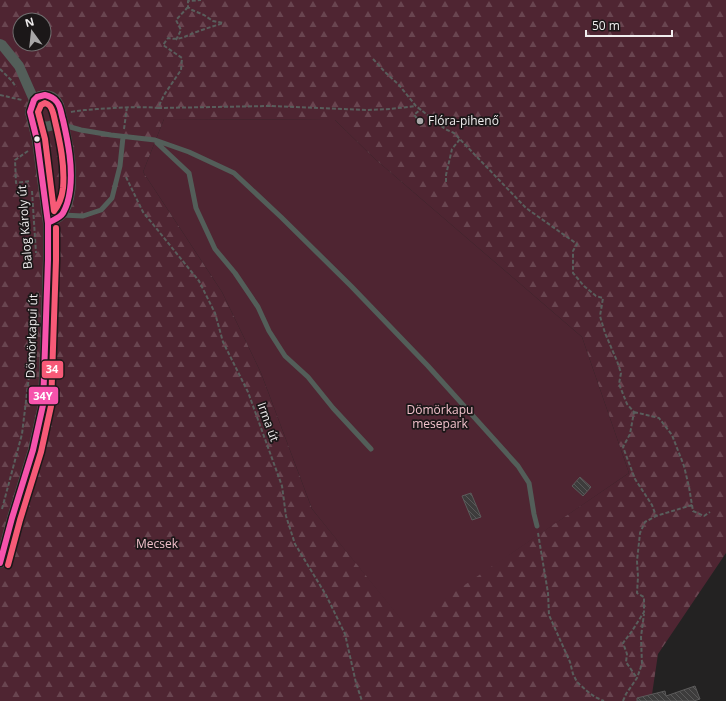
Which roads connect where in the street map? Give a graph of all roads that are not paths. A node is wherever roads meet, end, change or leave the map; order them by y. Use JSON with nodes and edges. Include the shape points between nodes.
{"nodes":[{"id":1,"x":0,"y":44,"type":"edge"},
{"id":2,"x":34,"y":100,"type":"junction"},
{"id":3,"x":65,"y":118,"type":"junction"},
{"id":4,"x":32,"y":122,"type":"junction"},
{"id":5,"x":123,"y":137,"type":"junction"},
{"id":6,"x":155,"y":140,"type":"junction"},
{"id":7,"x":62,"y":215,"type":"junction"},
{"id":8,"x":48,"y":223,"type":"junction"},
{"id":9,"x":371,"y":450,"type":"dead end"},
{"id":10,"x":537,"y":526,"type":"road end"},
{"id":11,"x":0,"y":563,"type":"edge"}],
"edges":[{"from":1,"to":2,"type":"street","via":[[19,66]]},
{"from":2,"to":3,"type":"street","via":[[44,95],[53,97]]},
{"from":2,"to":4,"type":"street","name":"Dömörkapui út","via":[[30,112]]},
{"from":3,"to":4,"type":"street","via":[[49,127]]},
{"from":3,"to":5,"type":"lane","via":[[89,131]]},
{"from":3,"to":7,"type":"street","via":[[72,173],[70,193]]},
{"from":4,"to":8,"type":"street","name":"Dömörkapui út","via":[[37,140]]},
{"from":5,"to":6,"type":"lane"},
{"from":5,"to":7,"type":"lane","via":[[120,166],[112,198],[101,210],[83,216]]},
{"from":6,"to":9,"type":"lane","via":[[189,173],[196,208],[215,249],[258,307],[285,356],[308,377]]},
{"from":6,"to":10,"type":"lane","via":[[189,152],[234,173],[351,286],[428,366],[518,466],[529,483]]},
{"from":7,"to":8,"type":"street"},
{"from":8,"to":11,"type":"street","name":"Dömörkapui út","via":[[43,405],[33,450]]}]}
